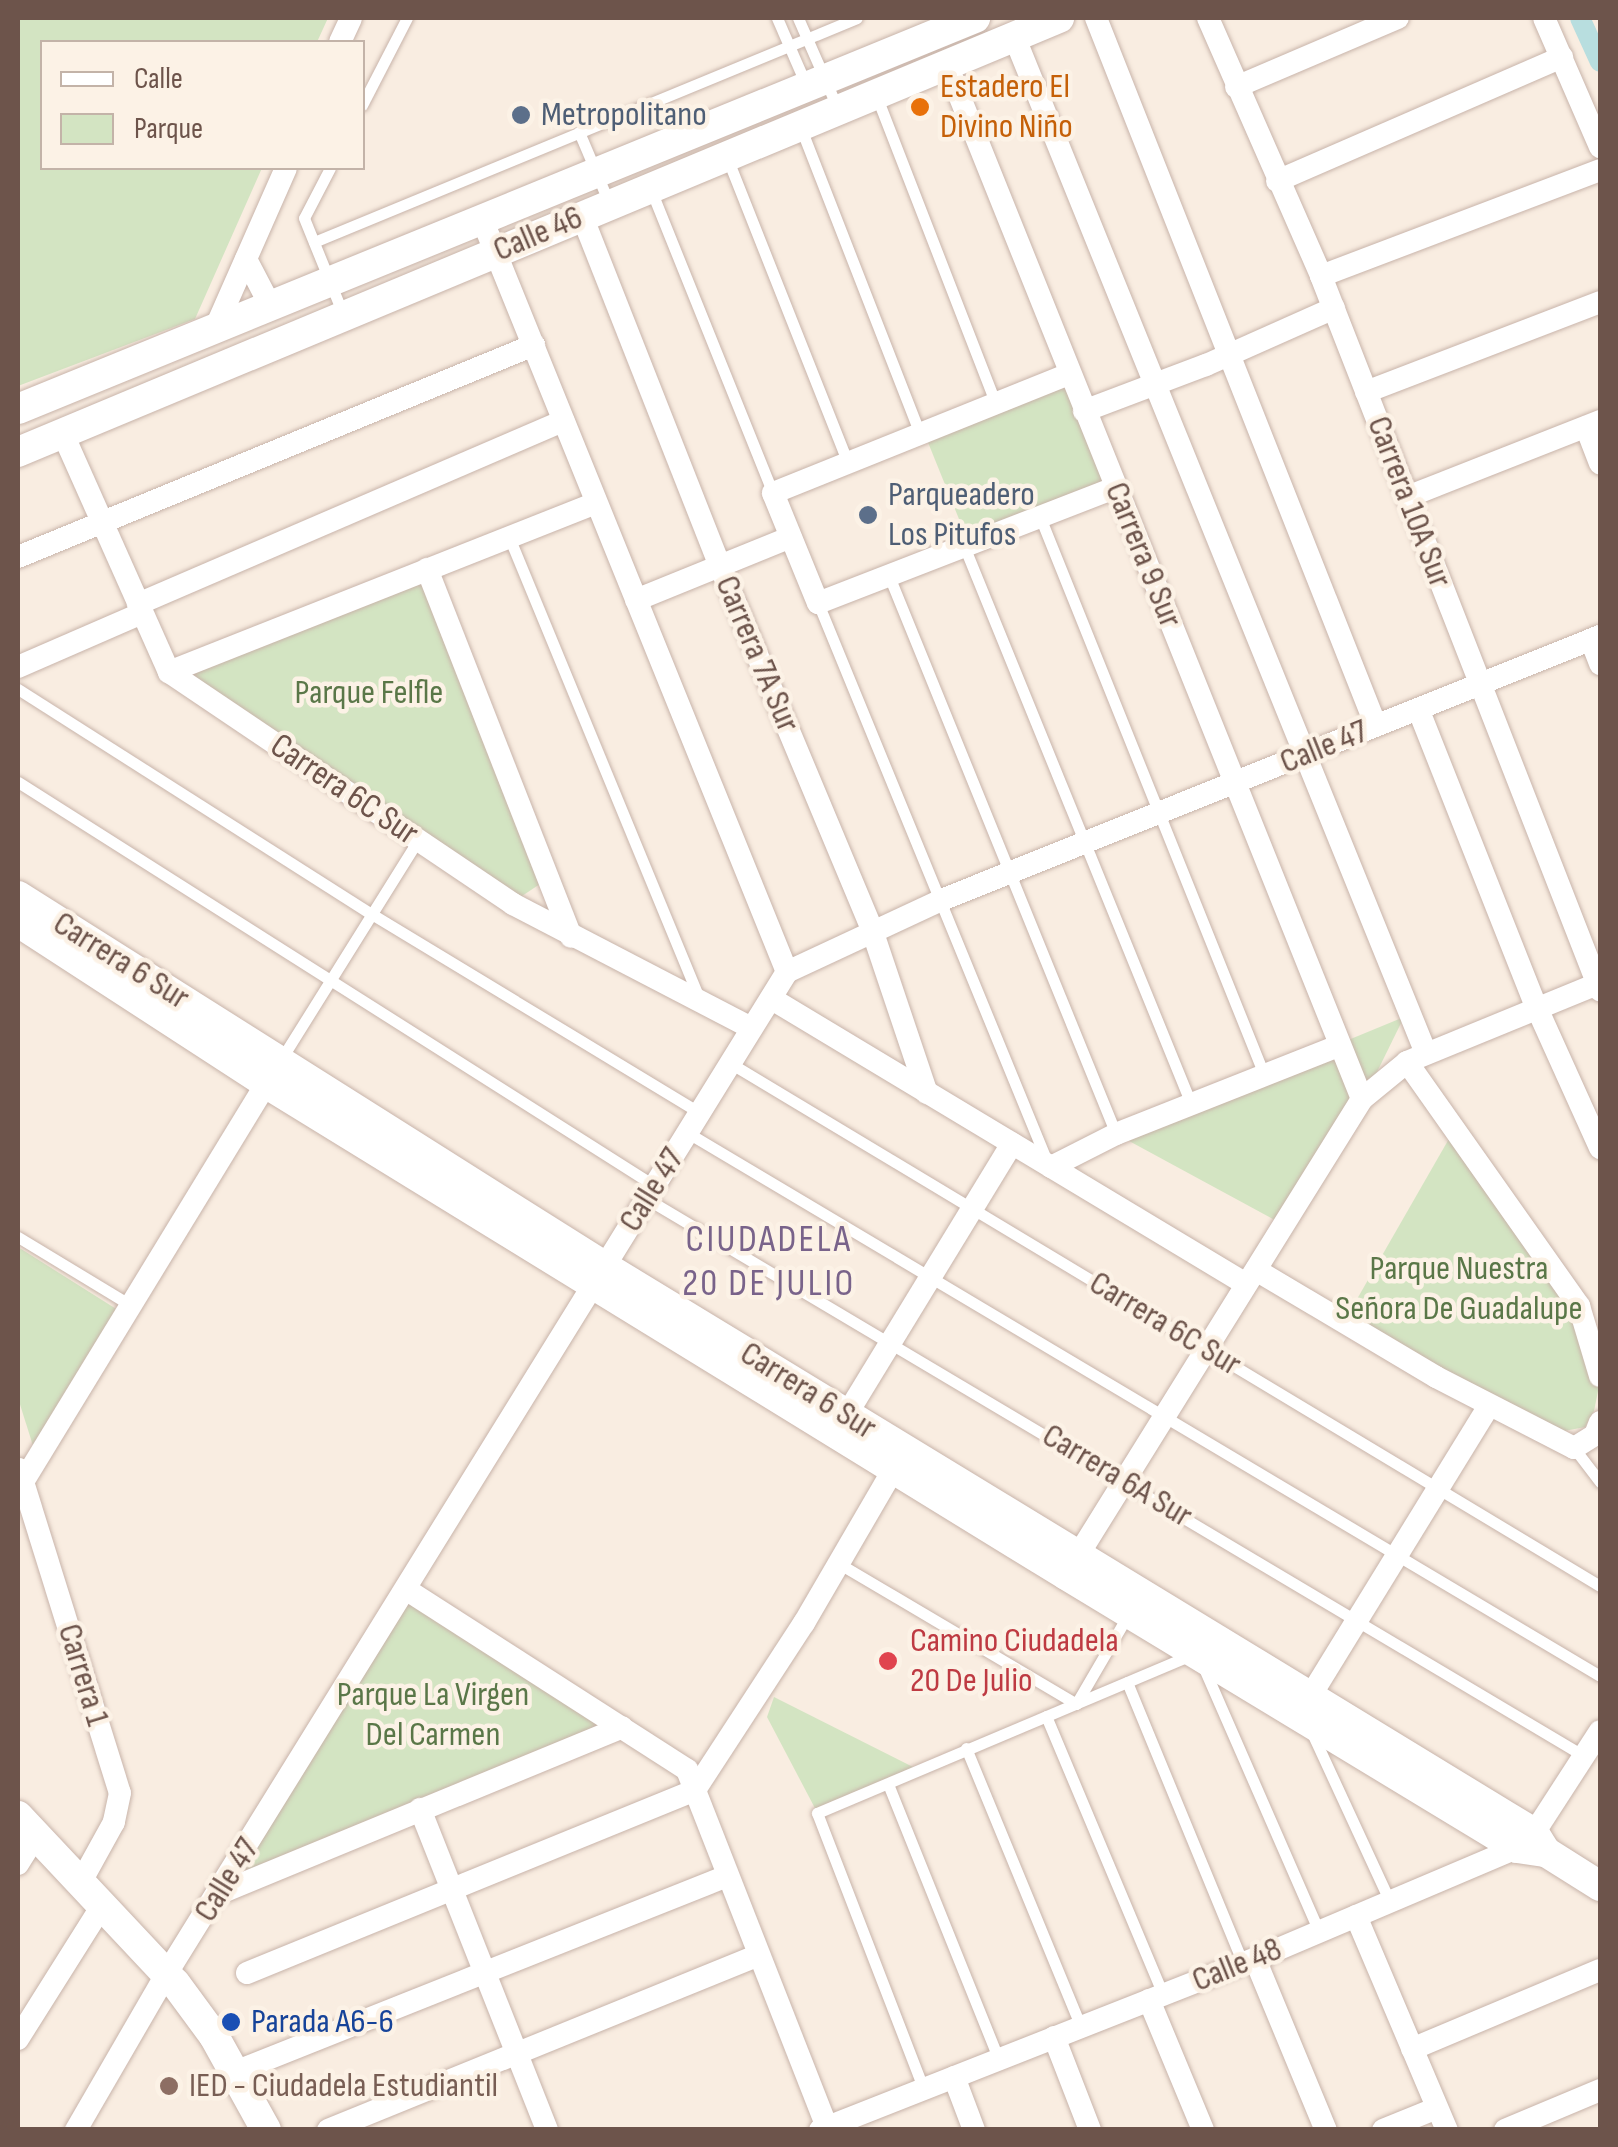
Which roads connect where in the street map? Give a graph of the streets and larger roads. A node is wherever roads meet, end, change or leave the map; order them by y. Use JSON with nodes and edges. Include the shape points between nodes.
{"nodes":[{"id":1,"x":975,"y":18,"type":"edge"},
{"id":2,"x":1096,"y":18,"type":"edge"},
{"id":3,"x":1208,"y":18,"type":"edge"},
{"id":4,"x":1398,"y":18,"type":"edge"},
{"id":5,"x":1544,"y":18,"type":"edge"},
{"id":6,"x":1051,"y":19,"type":"edge"},
{"id":7,"x":1014,"y":36,"type":"junction"},
{"id":8,"x":1562,"y":57,"type":"junction"},
{"id":9,"x":947,"y":65,"type":"junction"},
{"id":10,"x":1236,"y":87,"type":"junction"},
{"id":11,"x":1600,"y":147,"type":"edge"},
{"id":12,"x":285,"y":170,"type":"edge"},
{"id":13,"x":1600,"y":170,"type":"edge"},
{"id":14,"x":1276,"y":181,"type":"junction"},
{"id":15,"x":596,"y":210,"type":"junction"},
{"id":16,"x":482,"y":219,"type":"junction"},
{"id":17,"x":495,"y":252,"type":"junction"},
{"id":18,"x":246,"y":259,"type":"junction"},
{"id":19,"x":1320,"y":276,"type":"junction"},
{"id":20,"x":1600,"y":302,"type":"edge"},
{"id":21,"x":271,"y":307,"type":"junction"},
{"id":22,"x":1334,"y":308,"type":"junction"},
{"id":23,"x":215,"y":329,"type":"junction"},
{"id":24,"x":534,"y":345,"type":"junction"},
{"id":25,"x":1229,"y":354,"type":"junction"},
{"id":26,"x":1069,"y":374,"type":"junction"},
{"id":27,"x":1158,"y":384,"type":"junction"},
{"id":28,"x":1366,"y":392,"type":"junction"},
{"id":29,"x":18,"y":409,"type":"edge"},
{"id":30,"x":1084,"y":411,"type":"junction"},
{"id":31,"x":562,"y":421,"type":"junction"},
{"id":32,"x":1593,"y":424,"type":"edge"},
{"id":33,"x":63,"y":434,"type":"junction"},
{"id":34,"x":18,"y":452,"type":"edge"},
{"id":35,"x":1600,"y":463,"type":"edge"},
{"id":36,"x":1116,"y":488,"type":"junction"},
{"id":37,"x":1407,"y":496,"type":"junction"},
{"id":38,"x":596,"y":502,"type":"junction"},
{"id":39,"x":101,"y":522,"type":"junction"},
{"id":40,"x":792,"y":537,"type":"junction"},
{"id":41,"x":18,"y":557,"type":"edge"},
{"id":42,"x":720,"y":566,"type":"junction"},
{"id":43,"x":427,"y":569,"type":"junction"},
{"id":44,"x":636,"y":600,"type":"junction"},
{"id":45,"x":140,"y":608,"type":"junction"},
{"id":46,"x":1596,"y":638,"type":"edge"},
{"id":47,"x":1600,"y":664,"type":"edge"},
{"id":48,"x":18,"y":667,"type":"edge"},
{"id":49,"x":169,"y":672,"type":"junction"},
{"id":50,"x":1480,"y":686,"type":"junction"},
{"id":51,"x":1419,"y":710,"type":"junction"},
{"id":52,"x":1376,"y":726,"type":"junction"},
{"id":53,"x":1303,"y":758,"type":"junction"},
{"id":54,"x":1234,"y":782,"type":"junction"},
{"id":55,"x":18,"y":896,"type":"edge"},
{"id":56,"x":18,"y":922,"type":"edge"},
{"id":57,"x":872,"y":930,"type":"junction"},
{"id":58,"x":571,"y":937,"type":"junction"},
{"id":59,"x":787,"y":972,"type":"junction"},
{"id":60,"x":1600,"y":986,"type":"edge"},
{"id":61,"x":772,"y":1000,"type":"junction"},
{"id":62,"x":1536,"y":1006,"type":"junction"},
{"id":63,"x":751,"y":1028,"type":"junction"},
{"id":64,"x":1338,"y":1046,"type":"junction"},
{"id":65,"x":1417,"y":1058,"type":"junction"},
{"id":66,"x":274,"y":1072,"type":"junction"},
{"id":67,"x":927,"y":1093,"type":"junction"},
{"id":68,"x":1362,"y":1099,"type":"junction"},
{"id":69,"x":1012,"y":1144,"type":"junction"},
{"id":70,"x":1600,"y":1148,"type":"edge"},
{"id":71,"x":1050,"y":1166,"type":"junction"},
{"id":72,"x":598,"y":1276,"type":"junction"},
{"id":73,"x":1251,"y":1277,"type":"junction"},
{"id":74,"x":1600,"y":1376,"type":"edge"},
{"id":75,"x":1489,"y":1406,"type":"junction"},
{"id":76,"x":1600,"y":1422,"type":"edge"},
{"id":77,"x":840,"y":1424,"type":"junction"},
{"id":78,"x":893,"y":1470,"type":"junction"},
{"id":79,"x":20,"y":1474,"type":"edge"},
{"id":80,"x":1071,"y":1566,"type":"junction"},
{"id":81,"x":407,"y":1590,"type":"junction"},
{"id":82,"x":1308,"y":1706,"type":"junction"},
{"id":83,"x":622,"y":1727,"type":"junction"},
{"id":84,"x":1594,"y":1746,"type":"edge"},
{"id":85,"x":695,"y":1790,"type":"junction"},
{"id":86,"x":420,"y":1809,"type":"junction"},
{"id":87,"x":28,"y":1825,"type":"edge"},
{"id":88,"x":1532,"y":1844,"type":"junction"},
{"id":89,"x":18,"y":1864,"type":"edge"},
{"id":90,"x":727,"y":1876,"type":"junction"},
{"id":91,"x":82,"y":1880,"type":"junction"},
{"id":92,"x":1600,"y":1886,"type":"edge"},
{"id":93,"x":452,"y":1892,"type":"junction"},
{"id":94,"x":220,"y":1893,"type":"junction"},
{"id":95,"x":103,"y":1904,"type":"junction"},
{"id":96,"x":1356,"y":1916,"type":"junction"},
{"id":97,"x":758,"y":1955,"type":"junction"},
{"id":98,"x":1249,"y":1961,"type":"junction"},
{"id":99,"x":1600,"y":1970,"type":"edge"},
{"id":100,"x":482,"y":1972,"type":"junction"},
{"id":101,"x":166,"y":1973,"type":"junction"},
{"id":102,"x":248,"y":1974,"type":"dead end"},
{"id":103,"x":1156,"y":1998,"type":"junction"},
{"id":104,"x":1054,"y":2037,"type":"junction"},
{"id":105,"x":18,"y":2039,"type":"edge"},
{"id":106,"x":1412,"y":2050,"type":"junction"},
{"id":107,"x":518,"y":2052,"type":"junction"},
{"id":108,"x":235,"y":2072,"type":"junction"},
{"id":109,"x":954,"y":2078,"type":"junction"},
{"id":110,"x":1600,"y":2090,"type":"edge"},
{"id":111,"x":1442,"y":2119,"type":"edge"},
{"id":112,"x":825,"y":2129,"type":"edge"},
{"id":113,"x":76,"y":2130,"type":"edge"},
{"id":114,"x":266,"y":2130,"type":"edge"},
{"id":115,"x":328,"y":2130,"type":"edge"},
{"id":116,"x":546,"y":2130,"type":"edge"},
{"id":117,"x":974,"y":2130,"type":"edge"},
{"id":118,"x":1090,"y":2130,"type":"edge"},
{"id":119,"x":1203,"y":2130,"type":"edge"},
{"id":120,"x":1326,"y":2130,"type":"edge"},
{"id":121,"x":1384,"y":2130,"type":"edge"},
{"id":122,"x":1505,"y":2130,"type":"edge"}],
"edges":[{"from":1,"to":16,"type":"street","name":"Calle 46"},
{"from":2,"to":25,"type":"street"},
{"from":3,"to":10,"type":"street","name":"Carrera 10A Sur"},
{"from":4,"to":10,"type":"street"},
{"from":5,"to":8,"type":"street"},
{"from":6,"to":7,"type":"street","name":"Calle 46"},
{"from":7,"to":9,"type":"street","name":"Calle 46"},
{"from":7,"to":27,"type":"street"},
{"from":8,"to":11,"type":"street"},
{"from":8,"to":14,"type":"street"},
{"from":9,"to":15,"type":"street","name":"Calle 46"},
{"from":9,"to":26,"type":"street","name":"Carrera 9 Sur"},
{"from":10,"to":14,"type":"street","name":"Carrera 10A Sur"},
{"from":12,"to":18,"type":"street"},
{"from":13,"to":19,"type":"street"},
{"from":14,"to":19,"type":"street","name":"Carrera 10A Sur"},
{"from":15,"to":17,"type":"street","name":"Calle 46"},
{"from":15,"to":42,"type":"street","name":"Carrera 7A Sur"},
{"from":16,"to":17,"type":"street"},
{"from":16,"to":21,"type":"street","name":"Calle 46"},
{"from":17,"to":24,"type":"street"},
{"from":17,"to":33,"type":"street","name":"Calle 46"},
{"from":18,"to":21,"type":"street"},
{"from":18,"to":23,"type":"street"},
{"from":19,"to":22,"type":"street","name":"Carrera 10A Sur"},
{"from":20,"to":28,"type":"street"},
{"from":21,"to":23,"type":"street","name":"Calle 46"},
{"from":22,"to":25,"type":"street"},
{"from":22,"to":28,"type":"street","name":"Carrera 10A Sur"},
{"from":23,"to":29,"type":"street","name":"Calle 46"},
{"from":24,"to":31,"type":"street"},
{"from":24,"to":39,"type":"street"},
{"from":25,"to":27,"type":"street"},
{"from":25,"to":52,"type":"street"},
{"from":26,"to":30,"type":"street","name":"Carrera 9 Sur"},
{"from":26,"to":40,"type":"street","via":[[773,492]]},
{"from":27,"to":30,"type":"street"},
{"from":27,"to":53,"type":"street"},
{"from":28,"to":37,"type":"street","name":"Carrera 10A Sur"},
{"from":30,"to":36,"type":"street","name":"Carrera 9 Sur"},
{"from":31,"to":38,"type":"street"},
{"from":31,"to":45,"type":"street"},
{"from":32,"to":35,"type":"street"},
{"from":32,"to":37,"type":"street"},
{"from":33,"to":34,"type":"street","name":"Calle 46"},
{"from":33,"to":39,"type":"street"},
{"from":36,"to":40,"type":"street","via":[[818,603]]},
{"from":36,"to":54,"type":"street","name":"Carrera 9 Sur"},
{"from":37,"to":50,"type":"street","name":"Carrera 10A Sur"},
{"from":38,"to":43,"type":"street"},
{"from":38,"to":44,"type":"street"},
{"from":39,"to":41,"type":"street"},
{"from":39,"to":45,"type":"street"},
{"from":40,"to":42,"type":"street"},
{"from":42,"to":44,"type":"street"},
{"from":42,"to":57,"type":"street","name":"Carrera 7A Sur"},
{"from":43,"to":49,"type":"street"},
{"from":43,"to":58,"type":"street"},
{"from":44,"to":59,"type":"street"},
{"from":45,"to":48,"type":"street"},
{"from":45,"to":49,"type":"street"},
{"from":46,"to":47,"type":"street"},
{"from":46,"to":50,"type":"street","name":"Calle 47"},
{"from":49,"to":58,"type":"street","name":"Carrera 6C Sur"},
{"from":50,"to":51,"type":"street","name":"Calle 47"},
{"from":50,"to":60,"type":"street","name":"Carrera 10A Sur"},
{"from":51,"to":52,"type":"street","name":"Calle 47"},
{"from":51,"to":62,"type":"street"},
{"from":52,"to":53,"type":"street","name":"Calle 47"},
{"from":53,"to":54,"type":"street","name":"Calle 47"},
{"from":53,"to":65,"type":"street"},
{"from":54,"to":57,"type":"street","name":"Calle 47"},
{"from":54,"to":64,"type":"street","name":"Carrera 9 Sur"},
{"from":55,"to":66,"type":"street","name":"Carrera 6 Sur"},
{"from":56,"to":66,"type":"street","name":"Carrera 6 Sur"},
{"from":57,"to":59,"type":"street","name":"Calle 47"},
{"from":57,"to":67,"type":"street","name":"Carrera 7A Sur"},
{"from":58,"to":63,"type":"street","name":"Carrera 6C Sur"},
{"from":59,"to":61,"type":"street","name":"Calle 47"},
{"from":60,"to":62,"type":"street"},
{"from":61,"to":63,"type":"street","name":"Calle 47"},
{"from":61,"to":67,"type":"street"},
{"from":62,"to":65,"type":"street"},
{"from":62,"to":70,"type":"street"},
{"from":63,"to":72,"type":"street","name":"Calle 47"},
{"from":64,"to":68,"type":"street","name":"Carrera 9 Sur"},
{"from":64,"to":71,"type":"street"},
{"from":65,"to":68,"type":"street"},
{"from":65,"to":74,"type":"street","via":[[1579,1306]]},
{"from":66,"to":72,"type":"street","name":"Carrera 6 Sur"},
{"from":66,"to":79,"type":"street"},
{"from":67,"to":69,"type":"street"},
{"from":68,"to":73,"type":"street"},
{"from":69,"to":71,"type":"street"},
{"from":69,"to":77,"type":"street"},
{"from":71,"to":73,"type":"street"},
{"from":72,"to":77,"type":"street","name":"Carrera 6 Sur"},
{"from":72,"to":81,"type":"street","name":"Calle 47"},
{"from":73,"to":75,"type":"street"},
{"from":73,"to":80,"type":"street"},
{"from":75,"to":76,"type":"street","via":[[1574,1448]]},
{"from":75,"to":82,"type":"street"},
{"from":77,"to":78,"type":"street","name":"Carrera 6 Sur"},
{"from":77,"to":80,"type":"street","name":"Carrera 6 Sur"},
{"from":78,"to":80,"type":"street","name":"Carrera 6 Sur"},
{"from":78,"to":85,"type":"street"},
{"from":79,"to":91,"type":"street","name":"Carrera 1","via":[[120,1794],[114,1822]]},
{"from":80,"to":82,"type":"street","name":"Carrera 6 Sur"},
{"from":80,"to":82,"type":"street","name":"Carrera 6 Sur","via":[[1198,1653]]},
{"from":81,"to":83,"type":"street"},
{"from":81,"to":94,"type":"street","name":"Calle 47"},
{"from":82,"to":88,"type":"street","name":"Carrera 6 Sur"},
{"from":83,"to":85,"type":"street","via":[[687,1770]]},
{"from":83,"to":86,"type":"street"},
{"from":84,"to":88,"type":"street"},
{"from":85,"to":90,"type":"street"},
{"from":85,"to":93,"type":"street"},
{"from":86,"to":93,"type":"street"},
{"from":86,"to":94,"type":"street"},
{"from":87,"to":89,"type":"street"},
{"from":87,"to":91,"type":"street"},
{"from":88,"to":92,"type":"street","name":"Carrera 6 Sur"},
{"from":88,"to":96,"type":"street","name":"Calle 48"},
{"from":90,"to":97,"type":"street"},
{"from":90,"to":100,"type":"street"},
{"from":91,"to":95,"type":"street"},
{"from":93,"to":100,"type":"street"},
{"from":93,"to":102,"type":"street"},
{"from":94,"to":101,"type":"street","name":"Calle 47"},
{"from":95,"to":101,"type":"street"},
{"from":95,"to":105,"type":"street"},
{"from":96,"to":98,"type":"street","name":"Calle 48"},
{"from":96,"to":106,"type":"street"},
{"from":97,"to":107,"type":"street"},
{"from":97,"to":112,"type":"street"},
{"from":98,"to":103,"type":"street","name":"Calle 48"},
{"from":98,"to":120,"type":"street"},
{"from":99,"to":106,"type":"street"},
{"from":100,"to":107,"type":"street"},
{"from":100,"to":108,"type":"street"},
{"from":101,"to":108,"type":"street"},
{"from":101,"to":113,"type":"street","name":"Calle 47"},
{"from":103,"to":104,"type":"street","name":"Calle 48"},
{"from":103,"to":119,"type":"street"},
{"from":104,"to":109,"type":"street","name":"Calle 48"},
{"from":104,"to":118,"type":"street"},
{"from":106,"to":111,"type":"street"},
{"from":107,"to":115,"type":"street"},
{"from":107,"to":116,"type":"street"},
{"from":108,"to":114,"type":"street"},
{"from":109,"to":112,"type":"street","name":"Calle 48"},
{"from":109,"to":117,"type":"street"},
{"from":110,"to":122,"type":"street"},
{"from":111,"to":121,"type":"street"}]}
